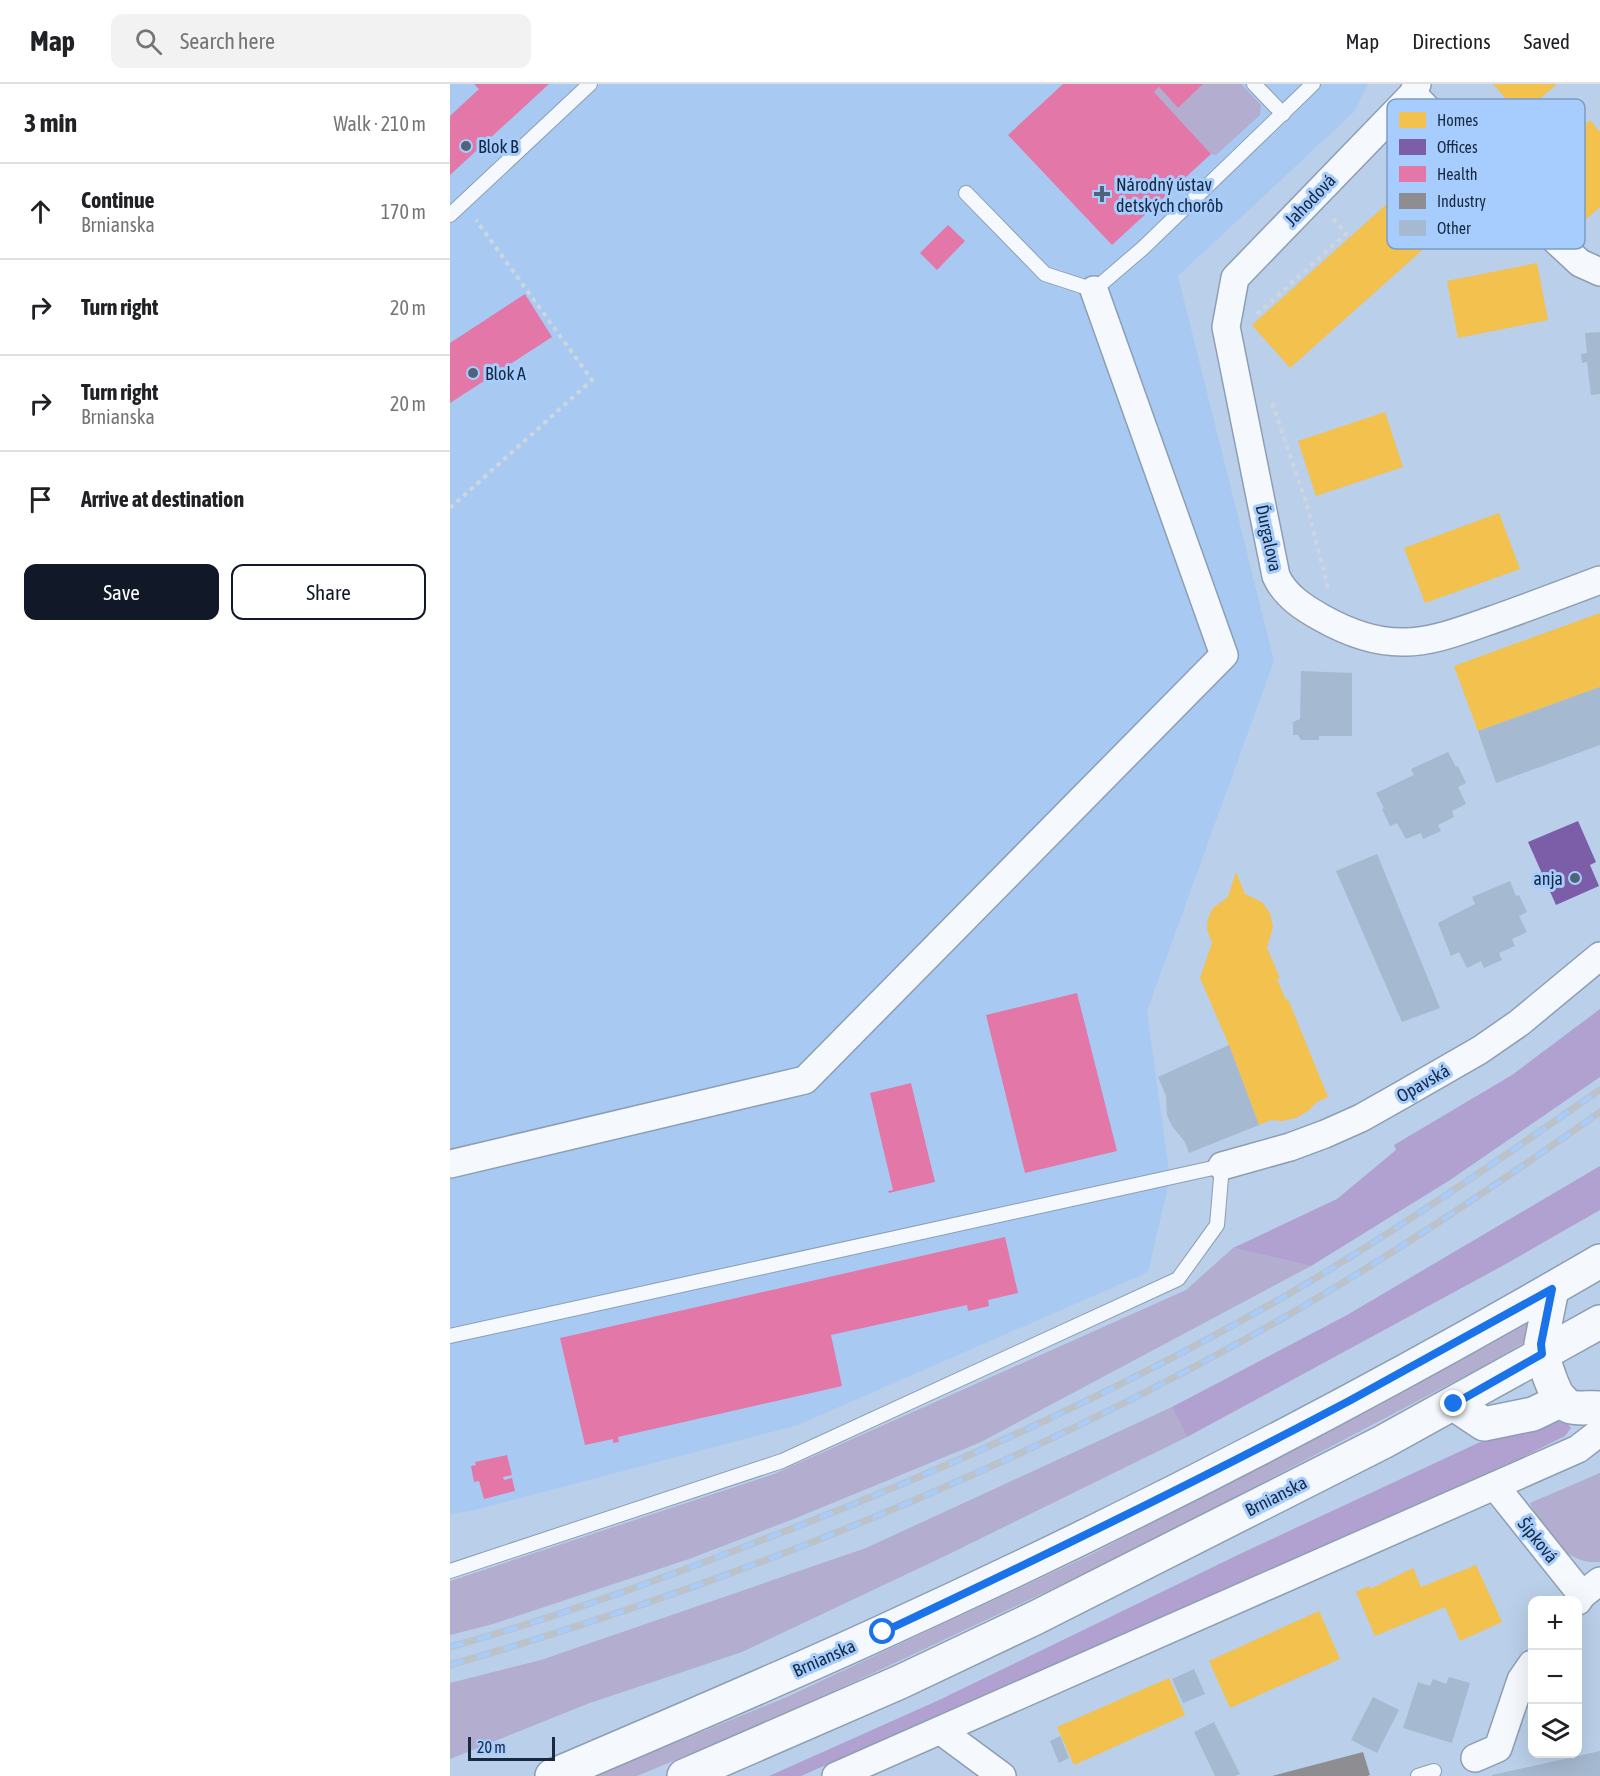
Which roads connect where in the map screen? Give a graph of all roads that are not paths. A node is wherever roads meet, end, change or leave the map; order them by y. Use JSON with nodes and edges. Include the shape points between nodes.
{"nodes":[{"id":1,"x":590,"y":84,"type":"edge"},
{"id":2,"x":1254,"y":84,"type":"edge"},
{"id":3,"x":1313,"y":84,"type":"edge"},
{"id":4,"x":1282,"y":114,"type":"junction"},
{"id":5,"x":1387,"y":118,"type":"edge"},
{"id":6,"x":966,"y":193,"type":"dead end"},
{"id":7,"x":450,"y":215,"type":"edge"},
{"id":8,"x":1565,"y":249,"type":"edge"},
{"id":9,"x":1600,"y":272,"type":"edge"},
{"id":10,"x":1094,"y":290,"type":"junction"},
{"id":11,"x":1226,"y":327,"type":"joint"},
{"id":12,"x":1600,"y":580,"type":"edge"},
{"id":13,"x":1600,"y":956,"type":"edge"},
{"id":14,"x":450,"y":1164,"type":"edge"},
{"id":15,"x":1222,"y":1166,"type":"junction"},
{"id":16,"x":1600,"y":1261,"type":"edge"},
{"id":17,"x":1552,"y":1289,"type":"junction"},
{"id":18,"x":1600,"y":1322,"type":"edge"},
{"id":19,"x":450,"y":1336,"type":"edge"},
{"id":20,"x":1542,"y":1354,"type":"junction"},
{"id":21,"x":1562,"y":1401,"type":"junction"},
{"id":22,"x":1454,"y":1404,"type":"junction"},
{"id":23,"x":1600,"y":1408,"type":"edge"},
{"id":24,"x":1600,"y":1432,"type":"edge"},
{"id":25,"x":1495,"y":1486,"type":"junction"},
{"id":26,"x":450,"y":1571,"type":"edge"},
{"id":27,"x":1587,"y":1592,"type":"edge"},
{"id":28,"x":1528,"y":1671,"type":"edge"},
{"id":29,"x":941,"y":1731,"type":"junction"},
{"id":30,"x":1475,"y":1758,"type":"dead end"},
{"id":31,"x":1434,"y":1771,"type":"dead end"},
{"id":32,"x":552,"y":1776,"type":"edge"},
{"id":33,"x":684,"y":1776,"type":"edge"},
{"id":34,"x":836,"y":1776,"type":"edge"},
{"id":35,"x":1002,"y":1776,"type":"edge"},
{"id":36,"x":1418,"y":1776,"type":"edge"}],
"edges":[{"from":1,"to":7,"type":"lane"},
{"from":2,"to":4,"type":"lane"},
{"from":3,"to":4,"type":"lane"},
{"from":4,"to":10,"type":"lane"},
{"from":5,"to":11,"type":"street","name":"Jahodová","via":[[1235,278]]},
{"from":6,"to":10,"type":"lane","via":[[1045,274]]},
{"from":8,"to":9,"type":"street","via":[[1580,263]]},
{"from":10,"to":14,"type":"street","via":[[1224,655],[805,1080]]},
{"from":11,"to":12,"type":"street","name":"Ďurgalova","via":[[1276,576],[1283,590],[1300,605],[1347,631],[1407,642],[1464,630]]},
{"from":13,"to":15,"type":"street","name":"Opavská","via":[[1519,1023],[1401,1096],[1325,1134]]},
{"from":15,"to":19,"type":"lane"},
{"from":15,"to":26,"type":"lane","via":[[1217,1225],[1178,1279],[782,1461]]},
{"from":16,"to":17,"type":"main road","name":"Brnianska"},
{"from":17,"to":20,"type":"main road"},
{"from":17,"to":32,"type":"main road","name":"Brnianska","via":[[1350,1400],[1017,1569],[751,1691]]},
{"from":18,"to":20,"type":"main road","name":"Brnianska"},
{"from":20,"to":21,"type":"main road"},
{"from":20,"to":22,"type":"main road","name":"Brnianska"},
{"from":21,"to":22,"type":"main road","via":[[1533,1414],[1484,1424]]},
{"from":21,"to":23,"type":"main road","via":[[1571,1407]]},
{"from":22,"to":33,"type":"main road","name":"Brnianska","via":[[1035,1618]]},
{"from":24,"to":25,"type":"street","via":[[1578,1449]]},
{"from":25,"to":27,"type":"street","name":"Šípková"},
{"from":25,"to":29,"type":"street"},
{"from":28,"to":30,"type":"street","via":[[1521,1680],[1498,1748]]},
{"from":29,"to":34,"type":"street"},
{"from":29,"to":35,"type":"street"},
{"from":31,"to":36,"type":"lane"}]}
